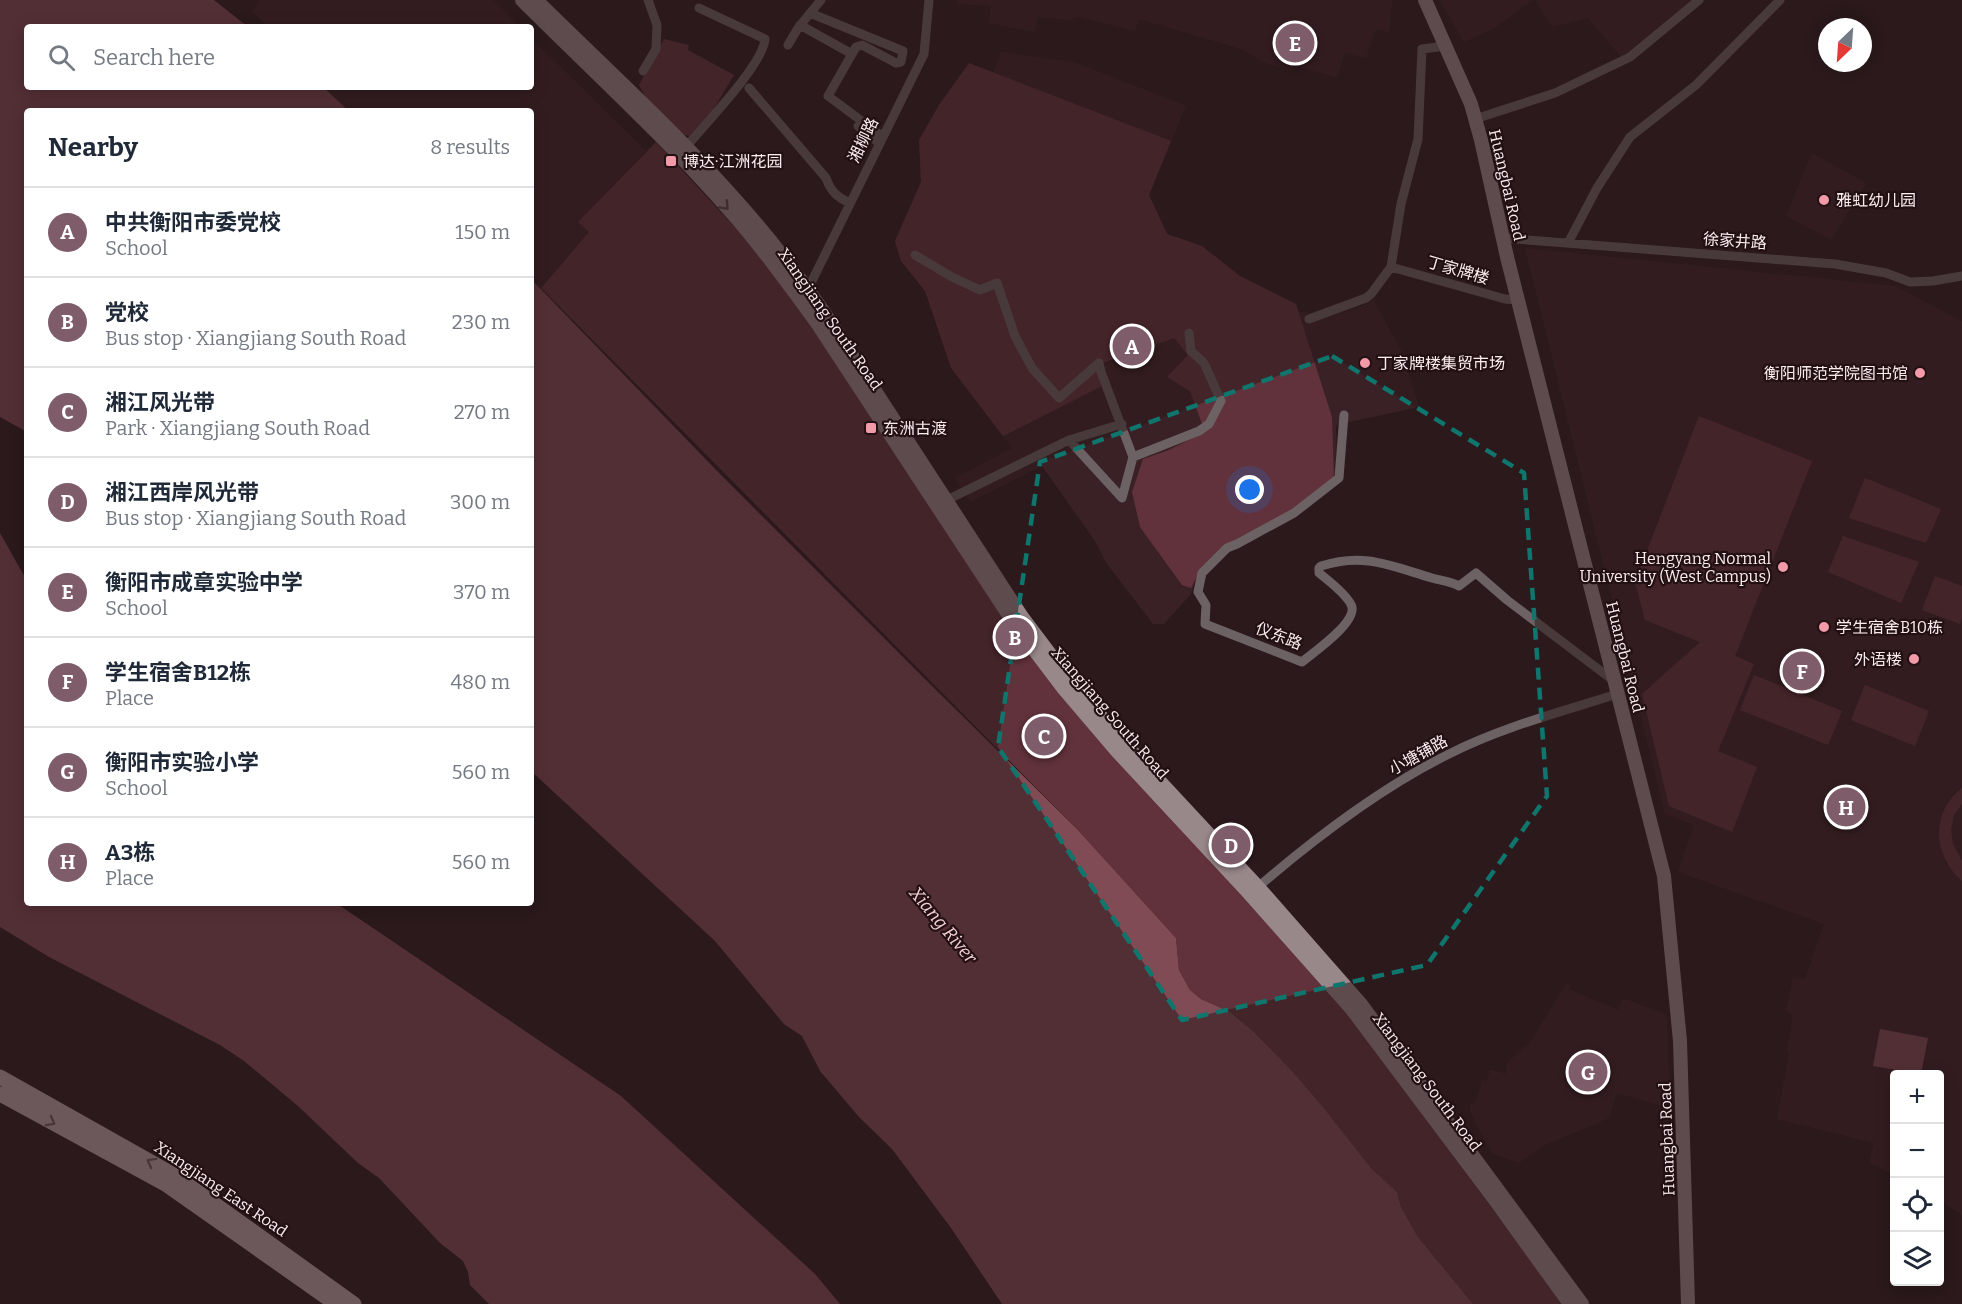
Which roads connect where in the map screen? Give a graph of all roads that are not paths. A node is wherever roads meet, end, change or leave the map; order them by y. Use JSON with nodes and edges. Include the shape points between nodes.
{"nodes":[{"id":1,"x":522,"y":0,"type":"edge"},
{"id":2,"x":536,"y":0,"type":"edge"},
{"id":3,"x":648,"y":0,"type":"edge"},
{"id":4,"x":821,"y":0,"type":"edge"},
{"id":5,"x":929,"y":0,"type":"edge"},
{"id":6,"x":1425,"y":0,"type":"edge"},
{"id":7,"x":1699,"y":0,"type":"edge"},
{"id":8,"x":1780,"y":0,"type":"edge"},
{"id":9,"x":699,"y":8,"type":"dead end"},
{"id":10,"x":810,"y":13,"type":"junction"},
{"id":11,"x":800,"y":25,"type":"junction"},
{"id":12,"x":788,"y":45,"type":"dead end"},
{"id":13,"x":1446,"y":46,"type":"junction"},
{"id":14,"x":852,"y":54,"type":"junction"},
{"id":15,"x":644,"y":71,"type":"dead end"},
{"id":16,"x":748,"y":88,"type":"dead end"},
{"id":17,"x":1475,"y":119,"type":"junction"},
{"id":18,"x":880,"y":140,"type":"junction"},
{"id":19,"x":686,"y":147,"type":"junction"},
{"id":20,"x":849,"y":203,"type":"junction"},
{"id":21,"x":1503,"y":238,"type":"junction"},
{"id":22,"x":1568,"y":243,"type":"junction"},
{"id":23,"x":915,"y":255,"type":"dead end"},
{"id":24,"x":1391,"y":267,"type":"junction"},
{"id":25,"x":1962,"y":276,"type":"edge"},
{"id":26,"x":808,"y":289,"type":"junction"},
{"id":27,"x":1518,"y":300,"type":"junction"},
{"id":28,"x":1309,"y":319,"type":"dead end"},
{"id":29,"x":1189,"y":333,"type":"dead end"},
{"id":30,"x":1344,"y":415,"type":"dead end"},
{"id":31,"x":1122,"y":424,"type":"junction"},
{"id":32,"x":1069,"y":440,"type":"junction"},
{"id":33,"x":1133,"y":457,"type":"junction"},
{"id":34,"x":945,"y":501,"type":"junction"},
{"id":35,"x":1615,"y":688,"type":"junction"},
{"id":36,"x":1258,"y":887,"type":"junction"},
{"id":37,"x":0,"y":1077,"type":"edge"},
{"id":38,"x":0,"y":1094,"type":"edge"},
{"id":39,"x":336,"y":1304,"type":"edge"},
{"id":40,"x":354,"y":1304,"type":"edge"},
{"id":41,"x":1570,"y":1304,"type":"edge"},
{"id":42,"x":1582,"y":1304,"type":"edge"},
{"id":43,"x":1688,"y":1304,"type":"edge"}],
"edges":[{"from":1,"to":41,"type":"main road","name":"Xiangjiang South Road","one_way":true,"via":[[676,153],[766,255],[815,320],[1014,623],[1116,750],[1351,1008]]},
{"from":2,"to":19,"type":"main road","name":"Xiangjiang South Road"},
{"from":3,"to":15,"type":"street","via":[[657,25],[656,49]]},
{"from":4,"to":10,"type":"street"},
{"from":5,"to":18,"type":"street","name":"湘柳路","via":[[924,54]]},
{"from":6,"to":13,"type":"main road","name":"Huangbai Road"},
{"from":7,"to":17,"type":"street","via":[[1630,57],[1555,93]]},
{"from":8,"to":22,"type":"street","via":[[1696,85],[1630,137]]},
{"from":9,"to":19,"type":"street","via":[[765,39],[749,70]]},
{"from":10,"to":11,"type":"street"},
{"from":10,"to":14,"type":"street","via":[[904,53],[899,63],[862,45]]},
{"from":11,"to":12,"type":"street"},
{"from":11,"to":14,"type":"street"},
{"from":13,"to":17,"type":"main road","name":"Huangbai Road"},
{"from":13,"to":24,"type":"street","via":[[1422,49],[1418,139],[1401,204]]},
{"from":14,"to":18,"type":"street","via":[[828,96]]},
{"from":16,"to":20,"type":"street","via":[[826,178],[836,196]]},
{"from":17,"to":21,"type":"main road","name":"Huangbai Road"},
{"from":18,"to":20,"type":"street","name":"湘柳路"},
{"from":19,"to":26,"type":"main road","name":"Xiangjiang South Road","via":[[742,207]]},
{"from":20,"to":26,"type":"street","name":"湘柳路"},
{"from":21,"to":22,"type":"street","name":"徐家井路"},
{"from":21,"to":27,"type":"main road","name":"Huangbai Road"},
{"from":22,"to":25,"type":"street","name":"徐家井路","via":[[1835,264],[1886,273],[1910,282]]},
{"from":23,"to":31,"type":"street","via":[[980,290],[997,283],[1015,336],[1032,368],[1059,398],[1100,363]]},
{"from":24,"to":27,"type":"street","name":"丁家牌楼"},
{"from":24,"to":28,"type":"street","via":[[1366,298]]},
{"from":26,"to":34,"type":"main road","name":"Xiangjiang South Road"},
{"from":27,"to":35,"type":"main road","name":"Huangbai Road"},
{"from":29,"to":33,"type":"street","via":[[1191,351],[1204,363],[1221,401],[1209,424],[1199,431]]},
{"from":30,"to":35,"type":"street","name":"仪东路","via":[[1339,478],[1294,513],[1227,548],[1202,573],[1198,592],[1206,605],[1205,624],[1302,662],[1345,625],[1351,615],[1352,606],[1319,573],[1321,566],[1342,559],[1372,560],[1459,586],[1476,573]]},
{"from":31,"to":32,"type":"street"},
{"from":31,"to":33,"type":"street"},
{"from":32,"to":33,"type":"street","via":[[1122,498]]},
{"from":32,"to":34,"type":"street"},
{"from":34,"to":36,"type":"main road","name":"Xiangjiang South Road","via":[[1022,617],[1071,682]]},
{"from":35,"to":36,"type":"street","name":"小塘铺路","via":[[1450,753],[1396,783]]},
{"from":35,"to":43,"type":"main road","name":"Huangbai Road","via":[[1664,876],[1680,1041]]},
{"from":36,"to":42,"type":"main road","name":"Xiangjiang South Road","via":[[1360,1003]]},
{"from":40,"to":37,"type":"main road","name":"Xiangjiang East Road","one_way":true,"via":[[174,1175]]},
{"from":38,"to":39,"type":"main road","name":"Xiangjiang East Road","one_way":true,"via":[[167,1185]]}]}
